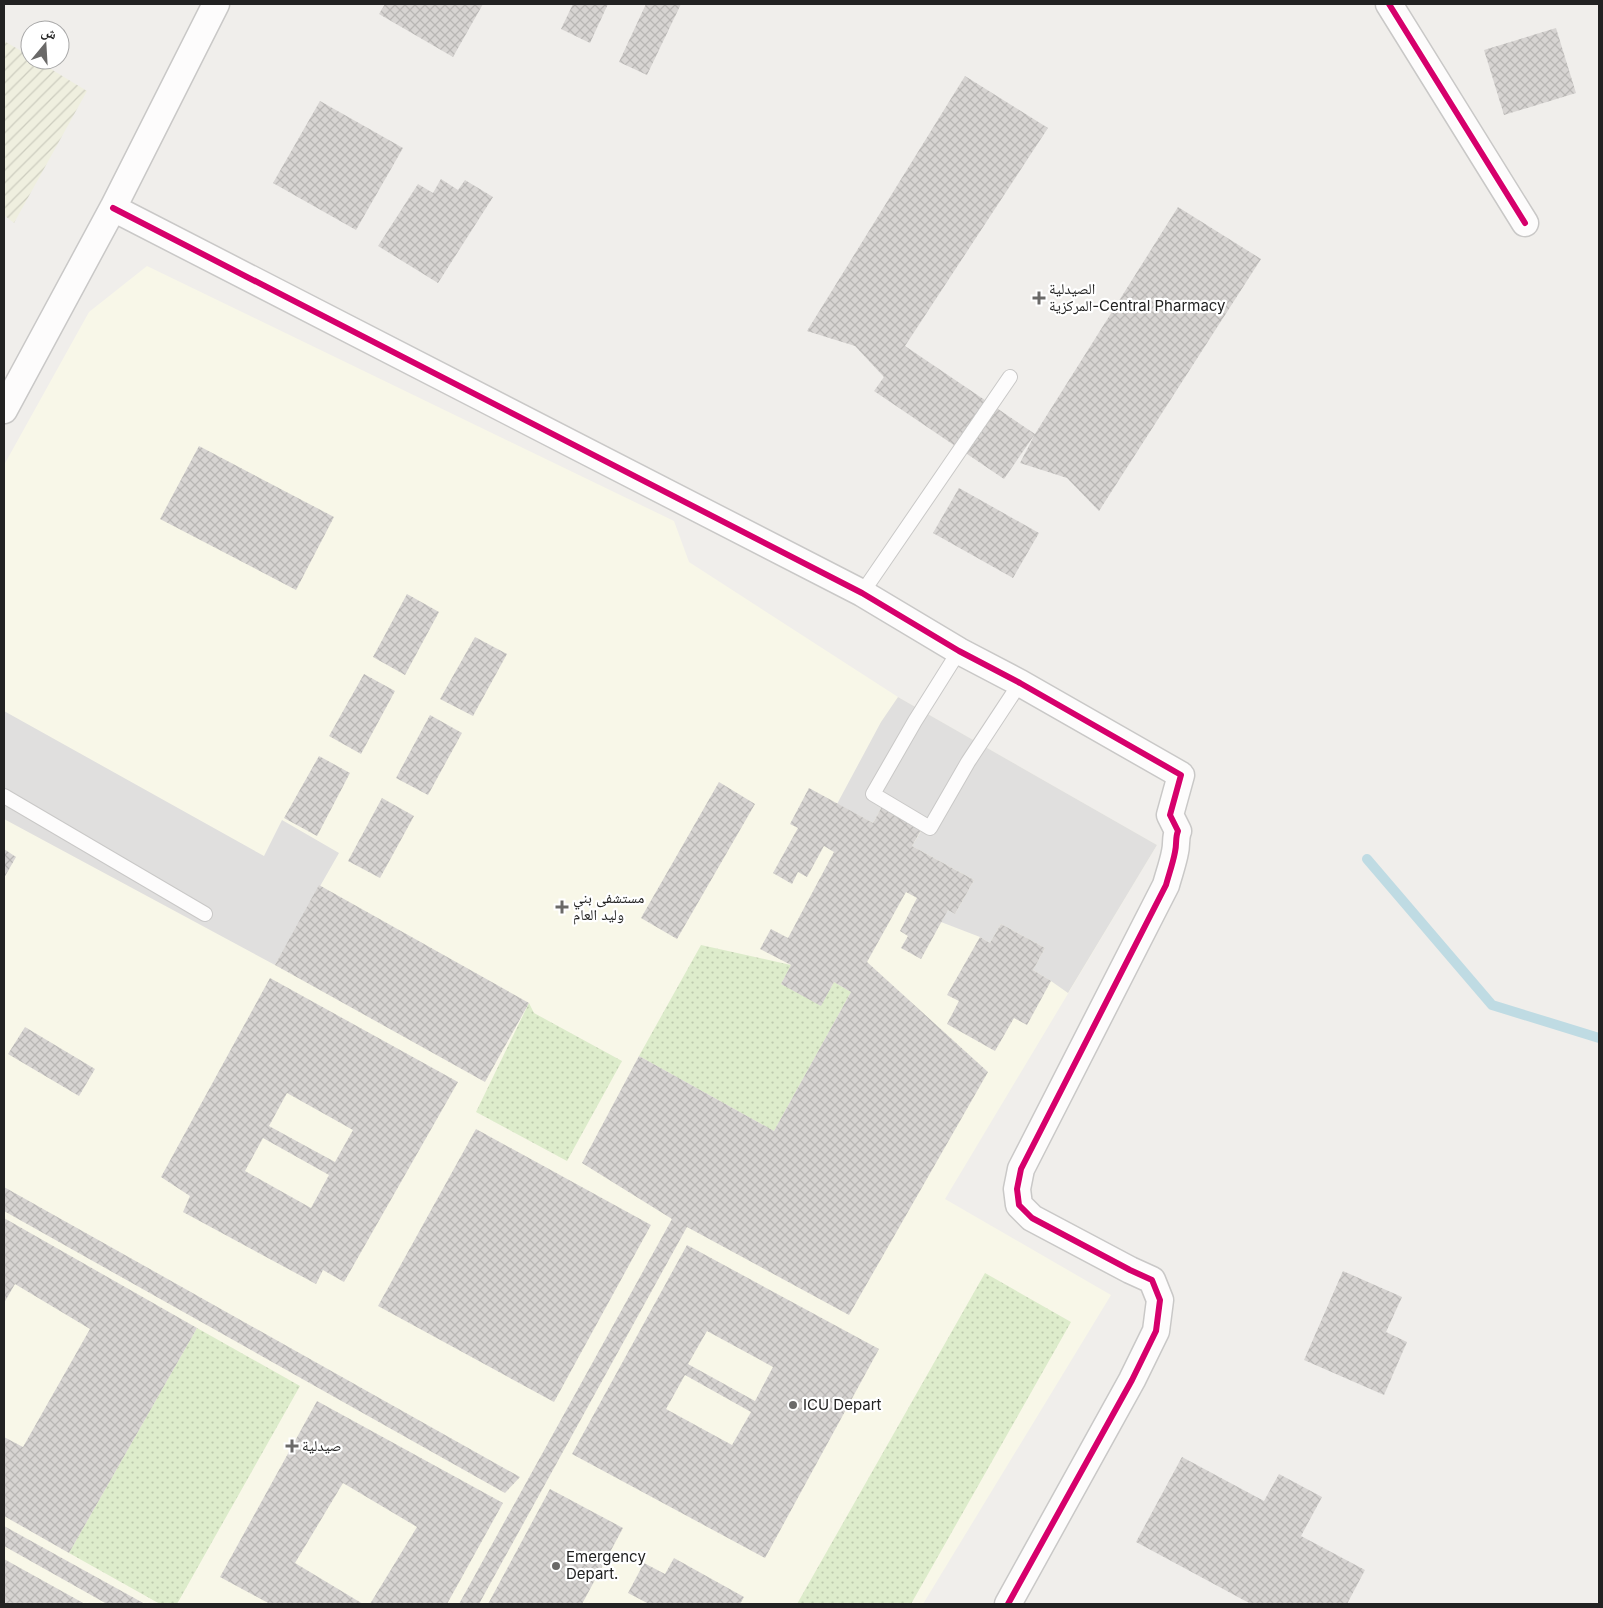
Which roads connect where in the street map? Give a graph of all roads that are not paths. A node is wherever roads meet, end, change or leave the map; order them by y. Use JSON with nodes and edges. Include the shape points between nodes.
{"nodes":[{"id":1,"x":216,"y":4,"type":"edge"},
{"id":2,"x":1389,"y":4,"type":"edge"},
{"id":3,"x":113,"y":208,"type":"junction"},
{"id":4,"x":1525,"y":223,"type":"dead end"},
{"id":5,"x":1010,"y":377,"type":"dead end"},
{"id":6,"x":4,"y":410,"type":"edge"},
{"id":7,"x":862,"y":593,"type":"junction"},
{"id":8,"x":959,"y":651,"type":"junction"},
{"id":9,"x":1020,"y":683,"type":"junction"},
{"id":10,"x":4,"y":796,"type":"edge"},
{"id":11,"x":205,"y":914,"type":"dead end"},
{"id":12,"x":1008,"y":1604,"type":"edge"}],
"edges":[{"from":1,"to":3,"type":"street"},
{"from":2,"to":4,"type":"street"},
{"from":3,"to":6,"type":"street"},
{"from":3,"to":7,"type":"street"},
{"from":5,"to":7,"type":"lane"},
{"from":7,"to":8,"type":"street"},
{"from":8,"to":9,"type":"street"},
{"from":8,"to":9,"type":"lane","via":[[873,794],[930,828],[968,762]]},
{"from":9,"to":12,"type":"street","via":[[1182,775],[1170,815],[1178,831],[1166,885],[1021,1169],[1017,1188],[1019,1205],[1032,1218],[1152,1280],[1160,1300],[1156,1331]]},
{"from":10,"to":11,"type":"lane"}]}
